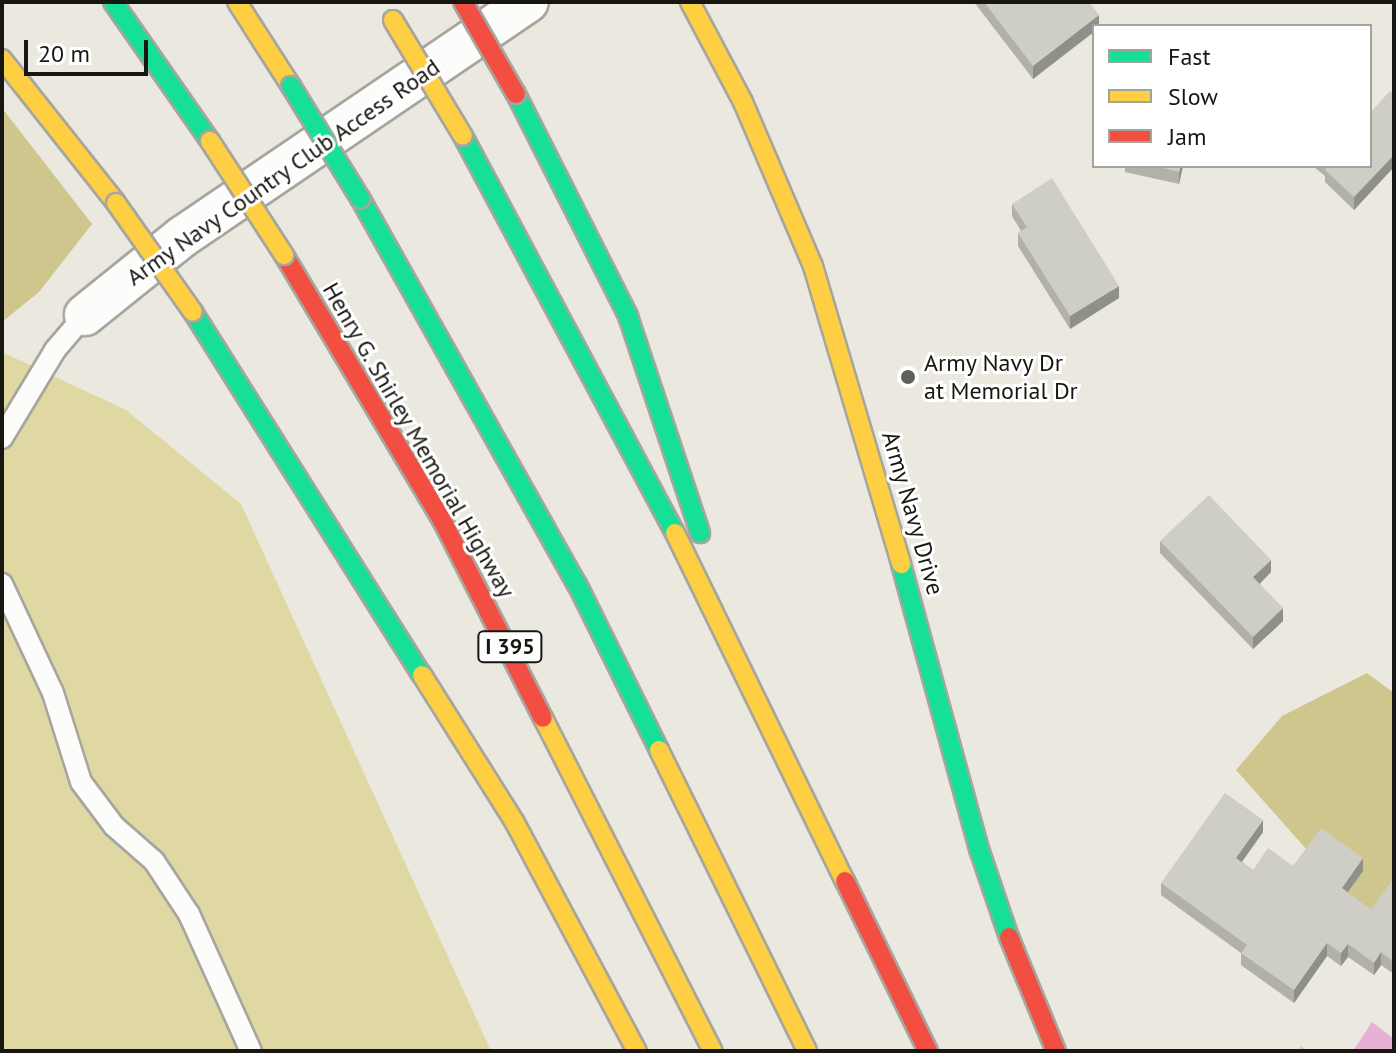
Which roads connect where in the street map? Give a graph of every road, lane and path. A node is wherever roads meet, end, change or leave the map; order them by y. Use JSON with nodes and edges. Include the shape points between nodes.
{"nodes":[{"id":1,"x":113,"y":2,"type":"edge"},
{"id":2,"x":237,"y":2,"type":"edge"},
{"id":3,"x":382,"y":2,"type":"edge"},
{"id":4,"x":463,"y":2,"type":"edge"},
{"id":5,"x":528,"y":2,"type":"edge"},
{"id":6,"x":690,"y":2,"type":"edge"},
{"id":7,"x":2,"y":59,"type":"edge"},
{"id":8,"x":85,"y":315,"type":"joint"},
{"id":9,"x":2,"y":438,"type":"edge"},
{"id":10,"x":2,"y":584,"type":"edge"},
{"id":11,"x":748,"y":679,"type":"junction"},
{"id":12,"x":251,"y":1051,"type":"edge"},
{"id":13,"x":637,"y":1051,"type":"edge"},
{"id":14,"x":713,"y":1051,"type":"edge"},
{"id":15,"x":807,"y":1051,"type":"edge"},
{"id":16,"x":928,"y":1051,"type":"edge"},
{"id":17,"x":1056,"y":1051,"type":"edge"}],
"edges":[{"from":1,"to":14,"type":"main road","name":"Henry G. Shirley Memorial Highway","number":"I 395","bridge":true,"via":[[284,255],[442,520]]},
{"from":2,"to":15,"type":"main road","bridge":true,"via":[[360,198],[578,586]]},
{"from":3,"to":11,"type":"main road","bridge":true,"via":[[596,377]]},
{"from":4,"to":11,"type":"main road","bridge":true,"via":[[516,94],[628,316]]},
{"from":5,"to":8,"type":"street","name":"Army Navy Country Club Access Road","via":[[182,237]]},
{"from":6,"to":17,"type":"main road","name":"Army Navy Drive","via":[[743,102],[813,266],[933,671],[979,849],[1021,974]]},
{"from":7,"to":13,"type":"main road","bridge":true,"via":[[116,203],[193,312],[514,821]]},
{"from":8,"to":9,"type":"lane","name":"Army Navy Country Club Access Road","via":[[55,350]]},
{"from":10,"to":12,"type":"lane","via":[[53,693],[81,782],[114,826],[154,861],[189,914]]},
{"from":11,"to":16,"type":"main road"}]}
